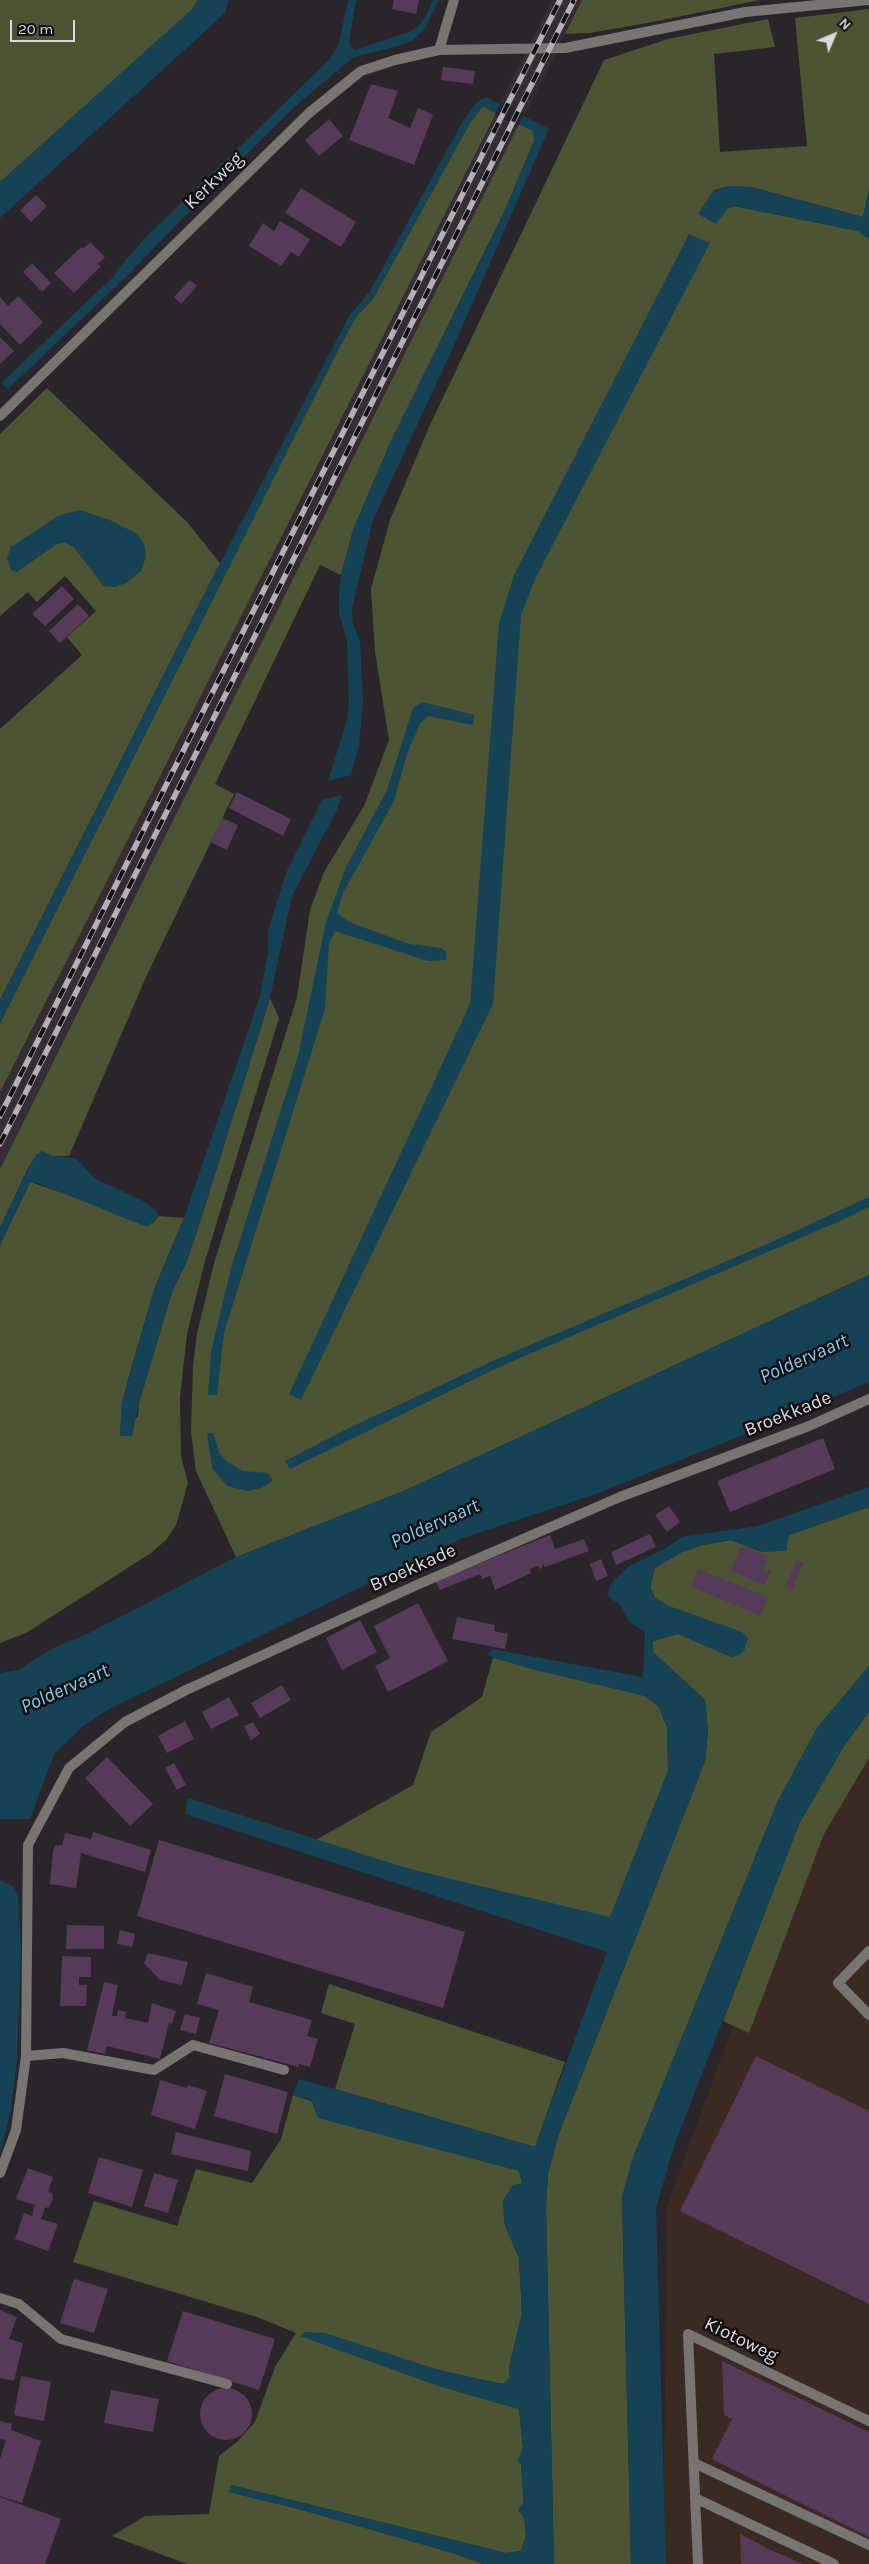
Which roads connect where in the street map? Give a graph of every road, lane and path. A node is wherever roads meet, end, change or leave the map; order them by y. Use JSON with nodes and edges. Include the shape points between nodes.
{"nodes":[{"id":1,"x":454,"y":0,"type":"edge"},
{"id":2,"x":869,"y":0,"type":"edge"},
{"id":3,"x":439,"y":50,"type":"junction"},
{"id":4,"x":0,"y":416,"type":"edge"},
{"id":5,"x":869,"y":1399,"type":"edge"},
{"id":6,"x":869,"y":1951,"type":"edge"},
{"id":7,"x":869,"y":2016,"type":"edge"},
{"id":8,"x":26,"y":2056,"type":"junction"},
{"id":9,"x":284,"y":2070,"type":"dead end"},
{"id":10,"x":0,"y":2173,"type":"edge"},
{"id":11,"x":0,"y":2298,"type":"edge"},
{"id":12,"x":227,"y":2384,"type":"dead end"},
{"id":13,"x":869,"y":2421,"type":"edge"},
{"id":14,"x":694,"y":2463,"type":"junction"},
{"id":15,"x":696,"y":2498,"type":"junction"},
{"id":16,"x":869,"y":2544,"type":"edge"},
{"id":17,"x":698,"y":2564,"type":"edge"},
{"id":18,"x":834,"y":2564,"type":"edge"}],
"edges":[{"from":1,"to":3,"type":"street"},
{"from":2,"to":3,"type":"street","name":"Kerkweg","via":[[746,12],[565,48]]},
{"from":3,"to":4,"type":"street","name":"Kerkweg","via":[[360,71],[335,91]]},
{"from":5,"to":8,"type":"street","name":"Broekkade","via":[[809,1426],[620,1497],[419,1584],[186,1690],[125,1722],[69,1768],[28,1845]]},
{"from":6,"to":7,"type":"street","via":[[838,1983]]},
{"from":8,"to":9,"type":"street","via":[[63,2053],[154,2070],[193,2044]]},
{"from":8,"to":10,"type":"street","via":[[16,2130]]},
{"from":11,"to":12,"type":"street","via":[[19,2304],[61,2339]]},
{"from":13,"to":14,"type":"street","name":"Kiotoweg","via":[[688,2334]]},
{"from":14,"to":15,"type":"street","name":"Kiotoweg"},
{"from":14,"to":16,"type":"street"},
{"from":15,"to":17,"type":"street","name":"Kiotoweg"},
{"from":15,"to":18,"type":"street"}]}
